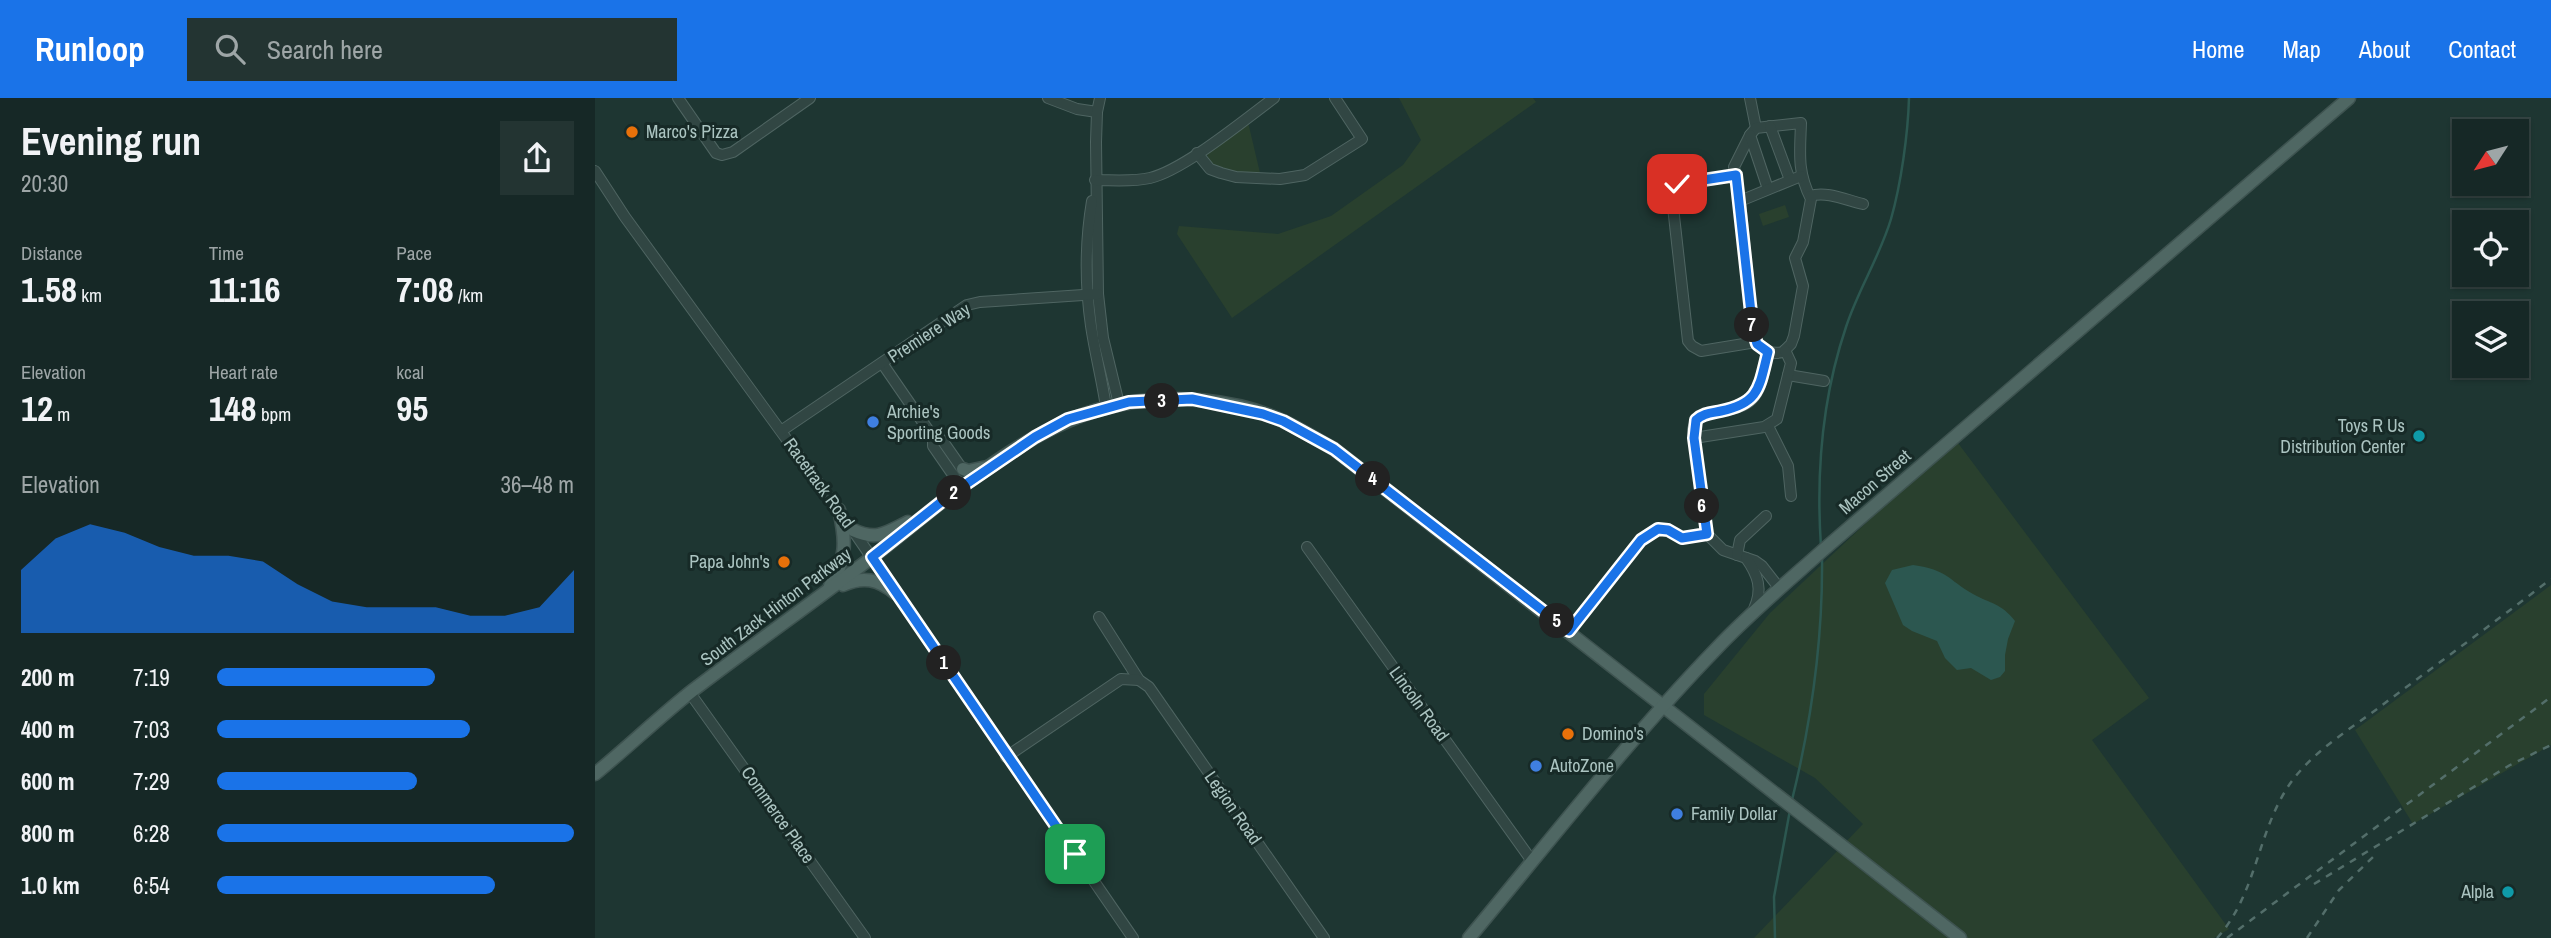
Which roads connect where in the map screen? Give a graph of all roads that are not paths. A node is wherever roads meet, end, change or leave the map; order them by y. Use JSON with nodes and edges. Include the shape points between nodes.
{"nodes":[{"id":1,"x":678,"y":98,"type":"edge"},
{"id":2,"x":810,"y":98,"type":"edge"},
{"id":3,"x":1048,"y":98,"type":"edge"},
{"id":4,"x":1100,"y":98,"type":"edge"},
{"id":5,"x":1274,"y":98,"type":"edge"},
{"id":6,"x":1335,"y":98,"type":"edge"},
{"id":7,"x":1750,"y":98,"type":"edge"},
{"id":8,"x":2349,"y":98,"type":"edge"},
{"id":9,"x":797,"y":102,"type":"edge"},
{"id":10,"x":1097,"y":112,"type":"junction"},
{"id":11,"x":1770,"y":126,"type":"junction"},
{"id":12,"x":1753,"y":132,"type":"junction"},
{"id":13,"x":1197,"y":153,"type":"junction"},
{"id":14,"x":595,"y":171,"type":"edge"},
{"id":15,"x":1736,"y":175,"type":"junction"},
{"id":16,"x":1796,"y":178,"type":"junction"},
{"id":17,"x":1095,"y":180,"type":"junction"},
{"id":18,"x":1768,"y":189,"type":"junction"},
{"id":19,"x":1810,"y":196,"type":"junction"},
{"id":20,"x":1740,"y":201,"type":"junction"},
{"id":21,"x":1863,"y":204,"type":"dead end"},
{"id":22,"x":1093,"y":295,"type":"junction"},
{"id":23,"x":1756,"y":342,"type":"junction"},
{"id":24,"x":1784,"y":350,"type":"junction"},
{"id":25,"x":1768,"y":352,"type":"junction"},
{"id":26,"x":881,"y":363,"type":"junction"},
{"id":27,"x":1788,"y":374,"type":"junction"},
{"id":28,"x":1824,"y":381,"type":"dead end"},
{"id":29,"x":1112,"y":406,"type":"junction"},
{"id":30,"x":1768,"y":426,"type":"junction"},
{"id":31,"x":781,"y":431,"type":"junction"},
{"id":32,"x":933,"y":437,"type":"junction"},
{"id":33,"x":1694,"y":438,"type":"junction"},
{"id":34,"x":994,"y":465,"type":"junction"},
{"id":35,"x":963,"y":469,"type":"junction"},
{"id":36,"x":966,"y":484,"type":"junction"},
{"id":37,"x":1791,"y":496,"type":"dead end"},
{"id":38,"x":839,"y":510,"type":"junction"},
{"id":39,"x":928,"y":513,"type":"junction"},
{"id":40,"x":1766,"y":516,"type":"dead end"},
{"id":41,"x":853,"y":530,"type":"junction"},
{"id":42,"x":1707,"y":534,"type":"junction"},
{"id":43,"x":1307,"y":547,"type":"dead end"},
{"id":44,"x":872,"y":557,"type":"junction"},
{"id":45,"x":1741,"y":557,"type":"junction"},
{"id":46,"x":1780,"y":589,"type":"junction"},
{"id":47,"x":826,"y":592,"type":"junction"},
{"id":48,"x":895,"y":593,"type":"junction"},
{"id":49,"x":1751,"y":615,"type":"junction"},
{"id":50,"x":1098,"y":617,"type":"dead end"},
{"id":51,"x":1569,"y":631,"type":"junction"},
{"id":52,"x":1139,"y":680,"type":"junction"},
{"id":53,"x":690,"y":693,"type":"junction"},
{"id":54,"x":1664,"y":706,"type":"junction"},
{"id":55,"x":1006,"y":757,"type":"junction"},
{"id":56,"x":595,"y":774,"type":"edge"},
{"id":57,"x":1532,"y":861,"type":"junction"},
{"id":58,"x":865,"y":938,"type":"edge"},
{"id":59,"x":1133,"y":938,"type":"edge"},
{"id":60,"x":1324,"y":938,"type":"edge"},
{"id":61,"x":1469,"y":938,"type":"edge"},
{"id":62,"x":1959,"y":938,"type":"edge"}],
"edges":[{"from":1,"to":9,"type":"street","via":[[716,153],[722,155],[733,152]]},
{"from":2,"to":9,"type":"street"},
{"from":3,"to":10,"type":"street"},
{"from":4,"to":10,"type":"street"},
{"from":5,"to":13,"type":"street"},
{"from":6,"to":13,"type":"street","via":[[1362,139],[1305,175],[1236,177],[1210,169]]},
{"from":7,"to":12,"type":"street"},
{"from":8,"to":46,"type":"main road","name":"Macon Street"},
{"from":10,"to":17,"type":"street"},
{"from":11,"to":12,"type":"street"},
{"from":11,"to":16,"type":"street"},
{"from":11,"to":16,"type":"street","via":[[1801,122]]},
{"from":12,"to":15,"type":"street","via":[[1734,167]]},
{"from":12,"to":18,"type":"street"},
{"from":13,"to":17,"type":"street","via":[[1151,178]]},
{"from":14,"to":31,"type":"street","name":"Racetrack Road"},
{"from":15,"to":20,"type":"street"},
{"from":15,"to":23,"type":"street","via":[[1677,184],[1671,189],[1688,341],[1701,351]]},
{"from":16,"to":18,"type":"street"},
{"from":16,"to":19,"type":"street"},
{"from":17,"to":22,"type":"street","via":[[1087,228]]},
{"from":18,"to":20,"type":"street"},
{"from":19,"to":21,"type":"street","via":[[1829,195]]},
{"from":19,"to":24,"type":"street","via":[[1803,242],[1795,258],[1802,292],[1794,336]]},
{"from":20,"to":23,"type":"street"},
{"from":22,"to":26,"type":"street","name":"Premiere Way","via":[[969,304]]},
{"from":22,"to":29,"type":"street","via":[[1091,330]]},
{"from":23,"to":25,"type":"street"},
{"from":24,"to":25,"type":"street"},
{"from":24,"to":27,"type":"street","via":[[1791,363]]},
{"from":25,"to":33,"type":"street","via":[[1760,386],[1750,401],[1701,415]]},
{"from":26,"to":31,"type":"street","name":"Premiere Way"},
{"from":26,"to":32,"type":"street"},
{"from":27,"to":28,"type":"street"},
{"from":27,"to":30,"type":"street","via":[[1777,419]]},
{"from":29,"to":34,"type":"main road","name":"South Zack Hinton Parkway","via":[[1068,419]]},
{"from":29,"to":51,"type":"main road","name":"South Zack Hinton Parkway","via":[[1192,399],[1283,421],[1334,449]]},
{"from":30,"to":33,"type":"street"},
{"from":30,"to":37,"type":"street","via":[[1788,466]]},
{"from":31,"to":38,"type":"street","name":"Racetrack Road"},
{"from":32,"to":35,"type":"street","via":[[942,440]]},
{"from":32,"to":36,"type":"street","via":[[933,446]]},
{"from":33,"to":42,"type":"street"},
{"from":34,"to":35,"type":"main road"},
{"from":34,"to":36,"type":"main road","name":"South Zack Hinton Parkway"},
{"from":35,"to":36,"type":"street"},
{"from":36,"to":39,"type":"main road","name":"South Zack Hinton Parkway"},
{"from":38,"to":41,"type":"street","name":"Racetrack Road"},
{"from":38,"to":47,"type":"main road","via":[[845,551]]},
{"from":39,"to":41,"type":"main road","via":[[879,536]]},
{"from":39,"to":44,"type":"main road","name":"South Zack Hinton Parkway"},
{"from":40,"to":45,"type":"street","via":[[1740,540]]},
{"from":41,"to":44,"type":"street","name":"Racetrack Road"},
{"from":42,"to":45,"type":"street","via":[[1723,550]]},
{"from":42,"to":51,"type":"street","via":[[1682,538],[1658,529],[1641,540]]},
{"from":43,"to":57,"type":"street","name":"Lincoln Road"},
{"from":44,"to":47,"type":"main road","name":"South Zack Hinton Parkway"},
{"from":44,"to":48,"type":"street","name":"Racetrack Road"},
{"from":45,"to":46,"type":"street","via":[[1762,566]]},
{"from":45,"to":49,"type":"street","via":[[1760,589]]},
{"from":46,"to":49,"type":"main road","name":"Macon Street"},
{"from":47,"to":48,"type":"main road","via":[[864,578]]},
{"from":47,"to":53,"type":"main road","name":"South Zack Hinton Parkway"},
{"from":48,"to":55,"type":"street","name":"Racetrack Road"},
{"from":49,"to":54,"type":"main road","name":"Macon Street"},
{"from":50,"to":52,"type":"street","name":"Legion Road"},
{"from":51,"to":54,"type":"main road","name":"South Zack Hinton Parkway"},
{"from":52,"to":55,"type":"street","via":[[1121,679]]},
{"from":52,"to":60,"type":"street","name":"Legion Road","via":[[1149,687]]},
{"from":53,"to":56,"type":"main road","name":"South Zack Hinton Parkway"},
{"from":53,"to":58,"type":"street","name":"Commerce Place"},
{"from":54,"to":57,"type":"main road","name":"Macon Street"},
{"from":54,"to":62,"type":"main road","name":"South Zack Hinton Parkway"},
{"from":55,"to":59,"type":"street","name":"Racetrack Road"},
{"from":57,"to":61,"type":"main road","name":"Macon Street"}]}
